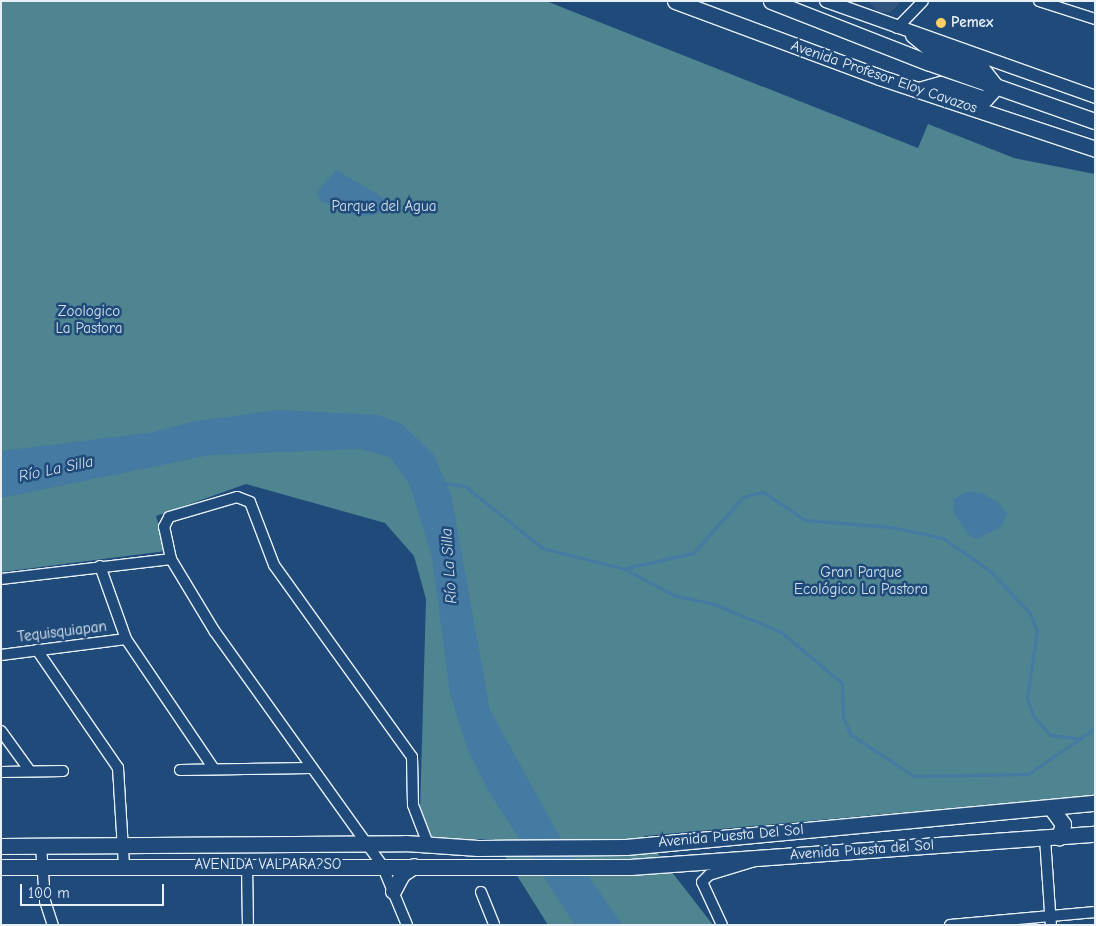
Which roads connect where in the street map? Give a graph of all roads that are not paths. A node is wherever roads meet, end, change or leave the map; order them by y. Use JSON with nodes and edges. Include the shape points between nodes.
{"nodes":[{"id":1,"x":675,"y":1,"type":"edge"},
{"id":2,"x":772,"y":1,"type":"edge"},
{"id":3,"x":826,"y":1,"type":"edge"},
{"id":4,"x":923,"y":1,"type":"edge"},
{"id":5,"x":1039,"y":1,"type":"edge"},
{"id":6,"x":1095,"y":19,"type":"edge"},
{"id":7,"x":897,"y":28,"type":"junction"},
{"id":8,"x":913,"y":35,"type":"junction"},
{"id":9,"x":996,"y":87,"type":"junction"},
{"id":10,"x":919,"y":90,"type":"junction"},
{"id":11,"x":1095,"y":97,"type":"edge"},
{"id":12,"x":1095,"y":121,"type":"edge"},
{"id":13,"x":1095,"y":149,"type":"edge"},
{"id":14,"x":171,"y":559,"type":"junction"},
{"id":15,"x":100,"y":566,"type":"junction"},
{"id":16,"x":1,"y":579,"type":"edge"},
{"id":17,"x":126,"y":639,"type":"junction"},
{"id":18,"x":37,"y":650,"type":"junction"},
{"id":19,"x":1,"y":655,"type":"edge"},
{"id":20,"x":1,"y":731,"type":"edge"},
{"id":21,"x":310,"y":768,"type":"junction"},
{"id":22,"x":214,"y":769,"type":"junction"},
{"id":23,"x":180,"y":770,"type":"dead end"},
{"id":24,"x":30,"y":771,"type":"junction"},
{"id":25,"x":63,"y":771,"type":"dead end"},
{"id":26,"x":1,"y":772,"type":"edge"},
{"id":27,"x":1095,"y":803,"type":"edge"},
{"id":28,"x":1052,"y":809,"type":"junction"},
{"id":29,"x":1006,"y":813,"type":"junction"},
{"id":30,"x":1095,"y":834,"type":"edge"},
{"id":31,"x":1052,"y":837,"type":"junction"},
{"id":32,"x":1006,"y":840,"type":"junction"},
{"id":33,"x":124,"y":843,"type":"junction"},
{"id":34,"x":366,"y":843,"type":"junction"},
{"id":35,"x":428,"y":844,"type":"junction"},
{"id":36,"x":1,"y":846,"type":"edge"},
{"id":37,"x":41,"y":846,"type":"junction"},
{"id":38,"x":761,"y":858,"type":"junction"},
{"id":39,"x":247,"y":864,"type":"junction"},
{"id":40,"x":124,"y":865,"type":"junction"},
{"id":41,"x":382,"y":865,"type":"junction"},
{"id":42,"x":1,"y":866,"type":"edge"},
{"id":43,"x":42,"y":866,"type":"junction"},
{"id":44,"x":414,"y":866,"type":"junction"},
{"id":45,"x":393,"y":891,"type":"junction"},
{"id":46,"x":481,"y":892,"type":"dead end"},
{"id":47,"x":1095,"y":912,"type":"edge"},
{"id":48,"x":1051,"y":920,"type":"edge"},
{"id":49,"x":53,"y":925,"type":"edge"},
{"id":50,"x":248,"y":925,"type":"edge"},
{"id":51,"x":407,"y":925,"type":"edge"},
{"id":52,"x":494,"y":925,"type":"edge"},
{"id":53,"x":722,"y":925,"type":"edge"},
{"id":54,"x":950,"y":925,"type":"edge"}],
"edges":[{"from":1,"to":10,"type":"main road","name":"Avenida Profesor Eloy Cavazos"},
{"from":2,"to":9,"type":"main road","name":"Avenida Profesor Eloy Cavazos"},
{"from":3,"to":7,"type":"street"},
{"from":4,"to":7,"type":"street"},
{"from":5,"to":6,"type":"street"},
{"from":7,"to":8,"type":"street"},
{"from":8,"to":9,"type":"main road","via":[[933,51],[982,69]]},
{"from":8,"to":11,"type":"street"},
{"from":9,"to":10,"type":"main road","via":[[985,99],[940,84]]},
{"from":9,"to":12,"type":"main road","name":"Avenida Profesor Eloy Cavazos"},
{"from":10,"to":13,"type":"main road","name":"Avenida Profesor Eloy Cavazos"},
{"from":14,"to":15,"type":"street"},
{"from":14,"to":21,"type":"street","via":[[215,632]]},
{"from":14,"to":35,"type":"street","via":[[165,521],[245,498],[254,507],[274,565],[288,588],[412,757],[413,805]]},
{"from":15,"to":16,"type":"street"},
{"from":15,"to":17,"type":"street"},
{"from":17,"to":18,"type":"street","name":"Tequisquiapan"},
{"from":17,"to":22,"type":"street"},
{"from":18,"to":19,"type":"street","name":"Tequisquiapan"},
{"from":18,"to":33,"type":"street","via":[[118,768]]},
{"from":20,"to":24,"type":"street"},
{"from":21,"to":22,"type":"street"},
{"from":21,"to":34,"type":"street"},
{"from":22,"to":23,"type":"street"},
{"from":24,"to":25,"type":"street"},
{"from":24,"to":26,"type":"street"},
{"from":27,"to":28,"type":"main road","name":"Avenida Puesta Del Sol"},
{"from":28,"to":29,"type":"main road","name":"Avenida Puesta Del Sol"},
{"from":28,"to":31,"type":"main road","via":[[1063,824]]},
{"from":29,"to":32,"type":"main road","via":[[1002,830]]},
{"from":29,"to":35,"type":"main road","name":"Avenida Puesta Del Sol","via":[[626,847],[478,848]]},
{"from":30,"to":31,"type":"main road","name":"Avenida Puesta del Sol"},
{"from":31,"to":32,"type":"main road","name":"Avenida Puesta del Sol"},
{"from":31,"to":48,"type":"street"},
{"from":32,"to":38,"type":"main road","name":"Avenida Puesta del Sol"},
{"from":33,"to":34,"type":"main road","name":"AVENIDA VALPARA?SO"},
{"from":33,"to":37,"type":"main road","name":"AVENIDA VALPARA?SO"},
{"from":33,"to":40,"type":"street"},
{"from":34,"to":35,"type":"main road","name":"Avenida Puesta Del Sol"},
{"from":34,"to":41,"type":"street"},
{"from":36,"to":37,"type":"main road","name":"AVENIDA VALPARA?SO"},
{"from":37,"to":43,"type":"street"},
{"from":38,"to":44,"type":"main road","name":"Avenida Puesta del Sol","via":[[630,867]]},
{"from":38,"to":53,"type":"street","via":[[704,878],[703,891]]},
{"from":39,"to":40,"type":"main road","name":"AVENIDA VALPARA?SO"},
{"from":39,"to":41,"type":"main road","name":"AVENIDA VALPARA?SO"},
{"from":39,"to":50,"type":"street"},
{"from":40,"to":43,"type":"main road","name":"AVENIDA VALPARA?SO"},
{"from":41,"to":44,"type":"main road"},
{"from":41,"to":45,"type":"street"},
{"from":42,"to":43,"type":"main road","name":"AVENIDA VALPARA?SO"},
{"from":43,"to":49,"type":"street","via":[[45,901]]},
{"from":44,"to":45,"type":"main road","via":[[402,874]]},
{"from":45,"to":51,"type":"street"},
{"from":46,"to":52,"type":"street"},
{"from":47,"to":48,"type":"street"},
{"from":48,"to":54,"type":"street"}]}
